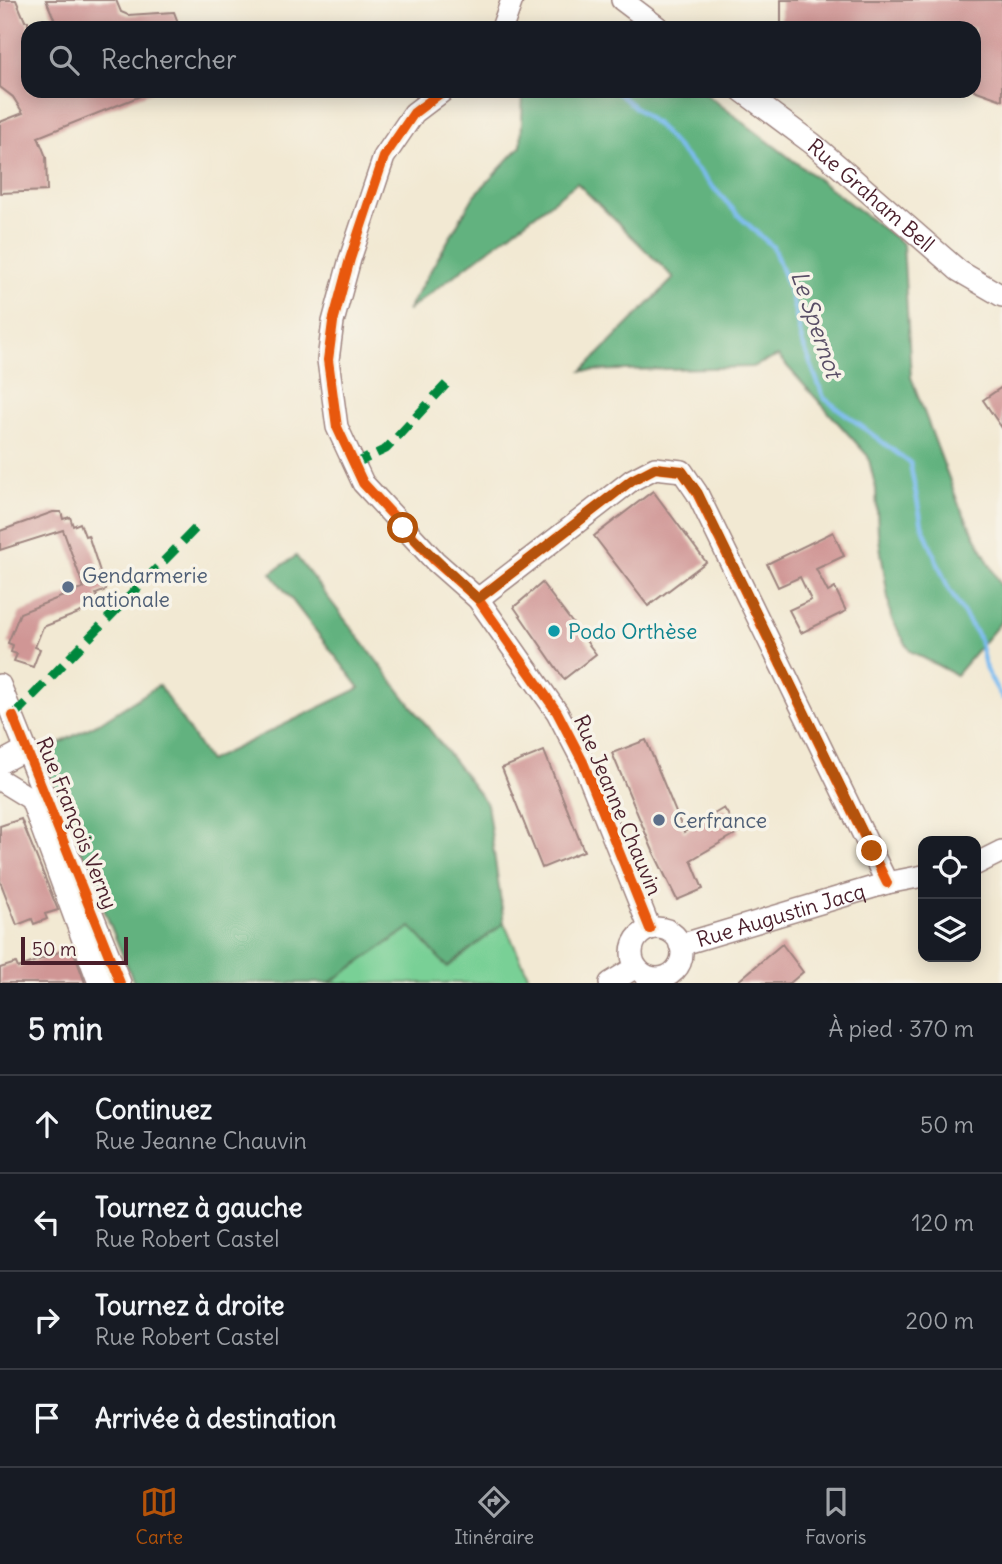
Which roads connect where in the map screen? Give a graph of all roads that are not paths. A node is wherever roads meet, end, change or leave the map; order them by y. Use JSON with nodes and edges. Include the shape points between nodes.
{"nodes":[{"id":1,"x":512,"y":0,"type":"edge"},
{"id":2,"x":635,"y":4,"type":"edge"},
{"id":3,"x":504,"y":21,"type":"edge"},
{"id":4,"x":652,"y":21,"type":"edge"},
{"id":5,"x":434,"y":98,"type":"edge"},
{"id":6,"x":751,"y":98,"type":"edge"},
{"id":7,"x":1002,"y":296,"type":"edge"},
{"id":8,"x":478,"y":599,"type":"junction"},
{"id":9,"x":0,"y":685,"type":"edge"},
{"id":10,"x":26,"y":749,"type":"junction"},
{"id":11,"x":0,"y":763,"type":"edge"},
{"id":12,"x":0,"y":780,"type":"edge"},
{"id":13,"x":1002,"y":851,"type":"edge"},
{"id":14,"x":981,"y":862,"type":"edge"},
{"id":15,"x":918,"y":877,"type":"edge"},
{"id":16,"x":887,"y":884,"type":"junction"},
{"id":17,"x":650,"y":929,"type":"junction"},
{"id":18,"x":680,"y":945,"type":"junction"},
{"id":19,"x":636,"y":967,"type":"junction"},
{"id":20,"x":670,"y":979,"type":"edge"},
{"id":21,"x":99,"y":983,"type":"edge"},
{"id":22,"x":120,"y":983,"type":"edge"},
{"id":23,"x":610,"y":983,"type":"edge"}],
"edges":[{"from":1,"to":3,"type":"street"},
{"from":2,"to":4,"type":"street"},
{"from":5,"to":8,"type":"street","name":"Rue Jeanne Chauvin","via":[[414,113],[384,157],[333,322],[328,360],[337,427],[363,483],[435,561]]},
{"from":6,"to":7,"type":"street","name":"Rue Graham Bell","via":[[823,153],[959,271]]},
{"from":8,"to":16,"type":"street","via":[[632,480],[655,468],[682,471],[698,493]]},
{"from":8,"to":17,"type":"street","name":"Rue Jeanne Chauvin","via":[[557,712],[583,762]]},
{"from":9,"to":10,"type":"street","name":"Rue François Verny"},
{"from":10,"to":11,"type":"street"},
{"from":10,"to":22,"type":"street","name":"Rue François Verny"},
{"from":12,"to":21,"type":"street","via":[[31,799]]},
{"from":13,"to":14,"type":"street"},
{"from":15,"to":16,"type":"street","name":"Rue Augustin Jacq"},
{"from":16,"to":18,"type":"street","name":"Rue Augustin Jacq"},
{"from":17,"to":18,"type":"street","via":[[668,931]]},
{"from":17,"to":19,"type":"street","via":[[633,944]]},
{"from":18,"to":20,"type":"street","via":[[680,962]]},
{"from":19,"to":20,"type":"street","via":[[650,978]]},
{"from":19,"to":23,"type":"street"}]}
